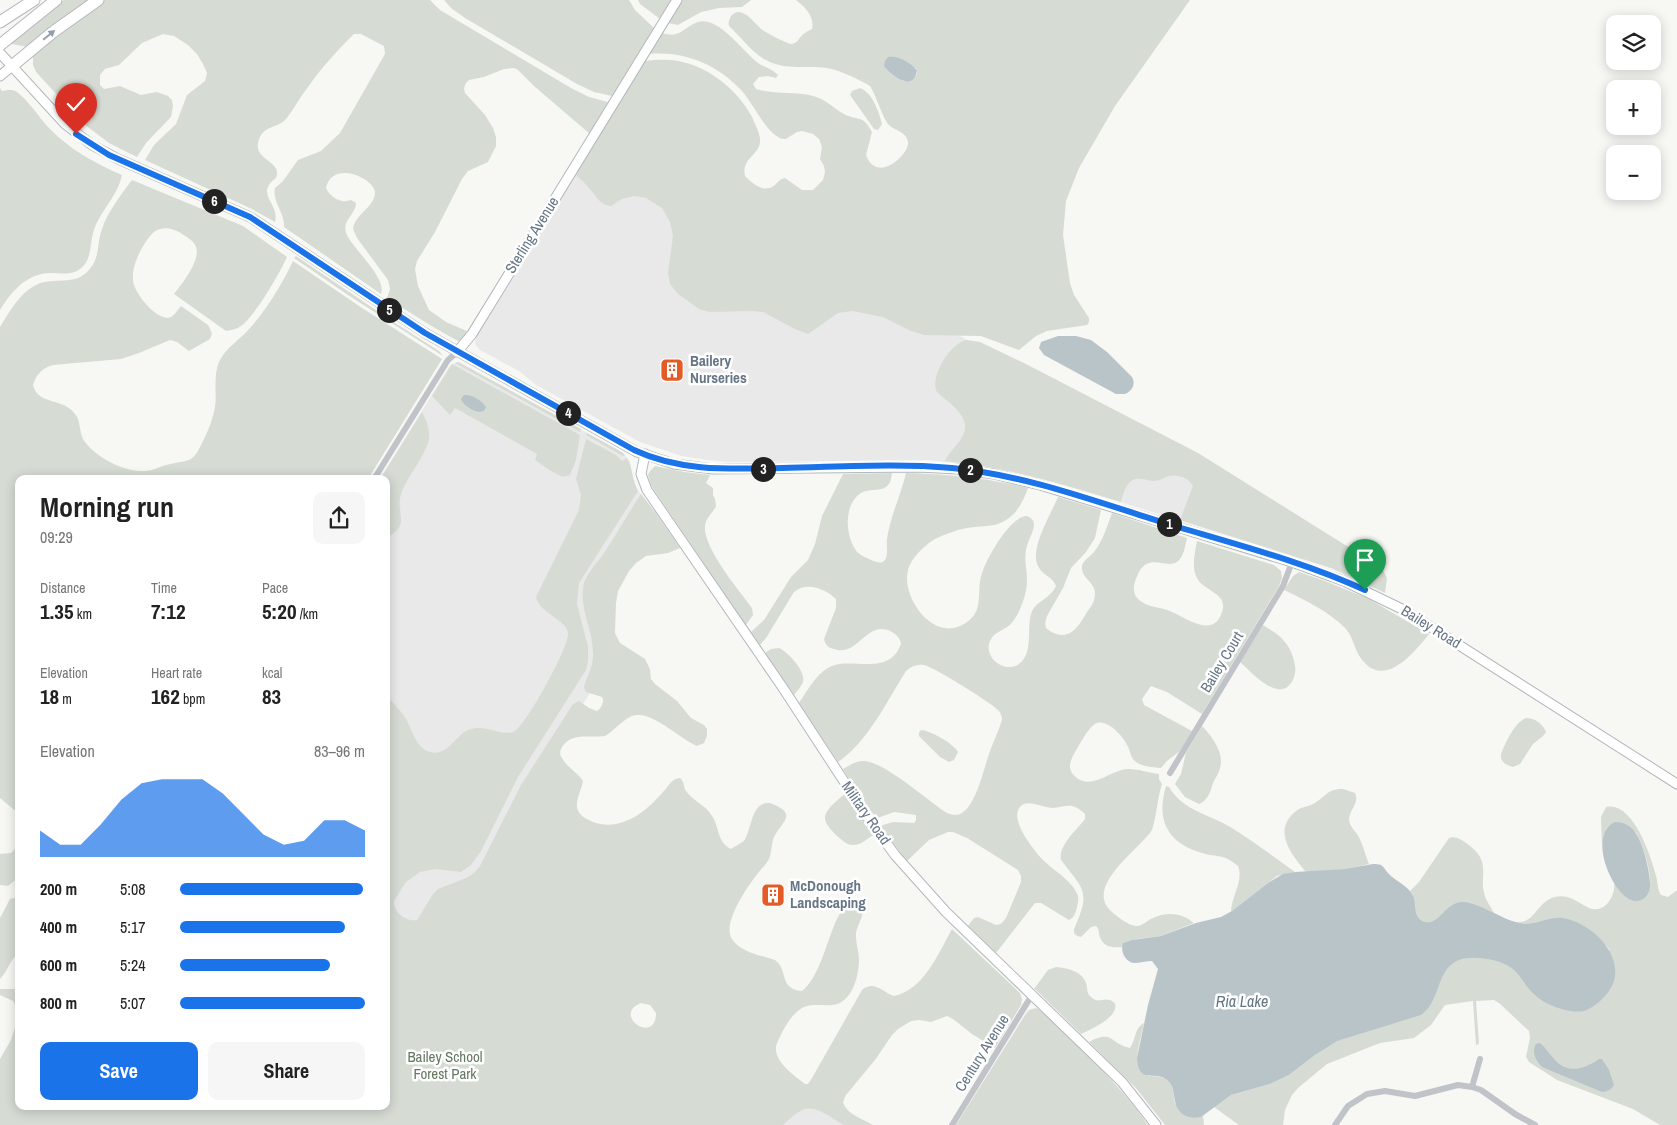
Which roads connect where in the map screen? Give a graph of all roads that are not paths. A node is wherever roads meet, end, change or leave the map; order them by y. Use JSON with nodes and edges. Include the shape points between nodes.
{"nodes":[{"id":1,"x":34,"y":0,"type":"edge"},
{"id":2,"x":56,"y":0,"type":"edge"},
{"id":3,"x":98,"y":0,"type":"edge"},
{"id":4,"x":677,"y":0,"type":"edge"},
{"id":5,"x":0,"y":22,"type":"edge"},
{"id":6,"x":1,"y":51,"type":"edge"},
{"id":7,"x":12,"y":66,"type":"junction"},
{"id":8,"x":0,"y":76,"type":"edge"},
{"id":9,"x":457,"y":352,"type":"junction"},
{"id":10,"x":645,"y":454,"type":"junction"},
{"id":11,"x":376,"y":475,"type":"edge"},
{"id":12,"x":1292,"y":562,"type":"junction"},
{"id":13,"x":1170,"y":773,"type":"dead end"},
{"id":14,"x":1677,"y":784,"type":"edge"},
{"id":15,"x":1032,"y":995,"type":"junction"},
{"id":16,"x":1480,"y":1059,"type":"dead end"},
{"id":17,"x":1472,"y":1087,"type":"junction"},
{"id":18,"x":952,"y":1125,"type":"edge"},
{"id":19,"x":1156,"y":1125,"type":"edge"},
{"id":20,"x":1335,"y":1125,"type":"edge"},
{"id":21,"x":1534,"y":1125,"type":"edge"}],
"edges":[{"from":1,"to":5,"type":"highway"},
{"from":2,"to":6,"type":"highway"},
{"from":7,"to":3,"type":"highway","one_way":true},
{"from":4,"to":9,"type":"main road","name":"Sterling Avenue","via":[[475,329]]},
{"from":6,"to":7,"type":"main road","name":"Bailey Road"},
{"from":7,"to":8,"type":"main road"},
{"from":7,"to":9,"type":"main road","name":"Bailey Road","via":[[65,124],[92,145],[250,217]]},
{"from":9,"to":10,"type":"main road","name":"Bailey Road"},
{"from":9,"to":11,"type":"street","via":[[448,360]]},
{"from":10,"to":12,"type":"main road","name":"Bailey Road","via":[[681,465],[713,469],[905,466],[986,472],[1040,484]]},
{"from":10,"to":15,"type":"main road","name":"Military Road","via":[[640,472],[647,490],[882,839],[931,897]]},
{"from":12,"to":13,"type":"street","name":"Bailey Court","via":[[1284,583]]},
{"from":12,"to":14,"type":"main road","name":"Bailey Road","via":[[1344,580],[1398,607]]},
{"from":15,"to":18,"type":"street","name":"Century Avenue"},
{"from":15,"to":19,"type":"main road","name":"Military Road","via":[[1122,1082]]},
{"from":16,"to":17,"type":"street"},
{"from":17,"to":20,"type":"street","via":[[1454,1086],[1415,1096],[1385,1091],[1367,1094],[1348,1106]]},
{"from":17,"to":21,"type":"street"}]}
